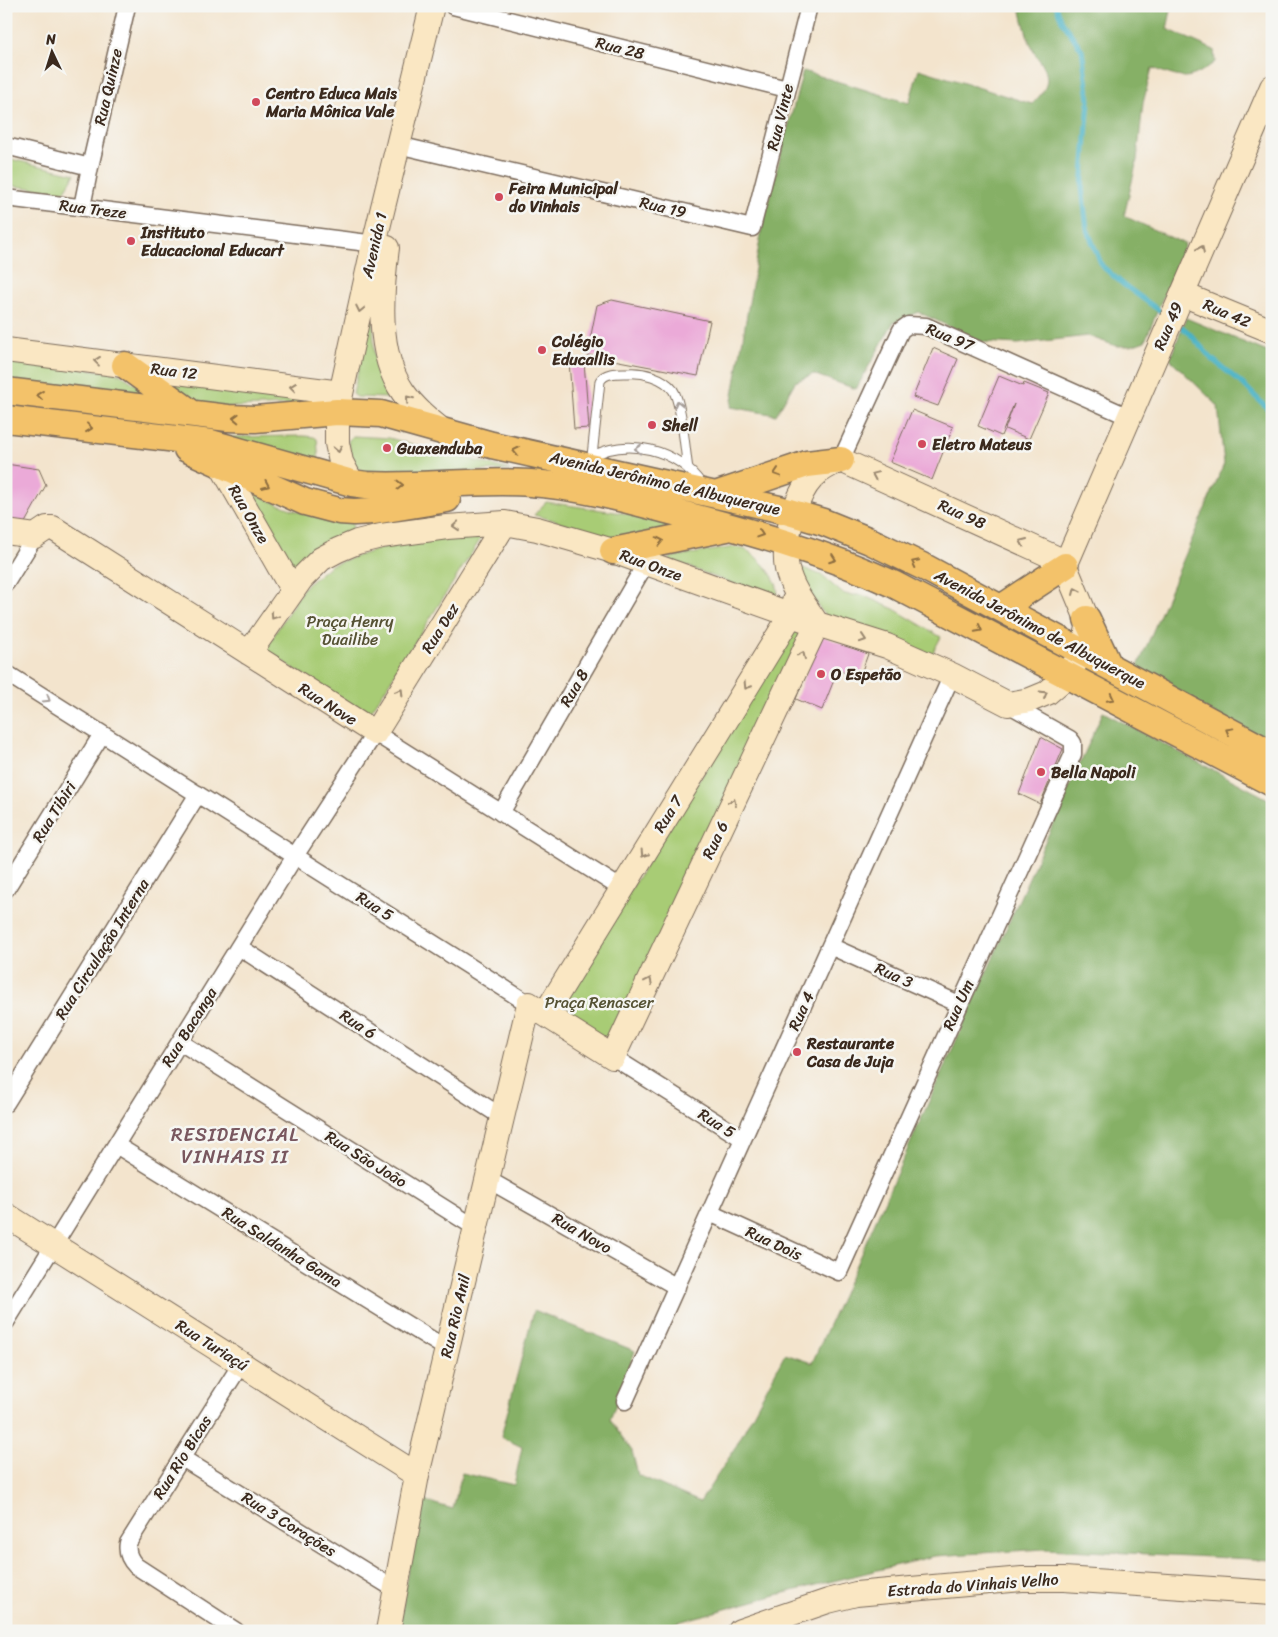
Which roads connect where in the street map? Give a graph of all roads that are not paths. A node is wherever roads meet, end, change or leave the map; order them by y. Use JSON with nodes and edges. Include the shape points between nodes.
{"nodes":[{"id":1,"x":127,"y":6,"type":"edge"},
{"id":2,"x":432,"y":6,"type":"edge"},
{"id":3,"x":445,"y":6,"type":"edge"},
{"id":4,"x":453,"y":6,"type":"edge"},
{"id":5,"x":809,"y":6,"type":"edge"},
{"id":6,"x":1272,"y":88,"type":"edge"},
{"id":7,"x":787,"y":90,"type":"junction"},
{"id":8,"x":6,"y":146,"type":"edge"},
{"id":9,"x":404,"y":147,"type":"junction"},
{"id":10,"x":90,"y":167,"type":"junction"},
{"id":11,"x":6,"y":198,"type":"edge"},
{"id":12,"x":82,"y":207,"type":"junction"},
{"id":13,"x":752,"y":228,"type":"joint"},
{"id":14,"x":381,"y":245,"type":"junction"},
{"id":15,"x":1182,"y":294,"type":"junction"},
{"id":16,"x":1272,"y":331,"type":"edge"},
{"id":17,"x":6,"y":350,"type":"edge"},
{"id":18,"x":125,"y":365,"type":"junction"},
{"id":19,"x":6,"y":391,"type":"edge"},
{"id":20,"x":339,"y":402,"type":"junction"},
{"id":21,"x":192,"y":414,"type":"junction"},
{"id":22,"x":1129,"y":416,"type":"junction"},
{"id":23,"x":6,"y":419,"type":"edge"},
{"id":24,"x":444,"y":432,"type":"junction"},
{"id":25,"x":159,"y":436,"type":"junction"},
{"id":26,"x":586,"y":460,"type":"junction"},
{"id":27,"x":842,"y":460,"type":"junction"},
{"id":28,"x":221,"y":465,"type":"junction"},
{"id":29,"x":688,"y":469,"type":"junction"},
{"id":30,"x":352,"y":482,"type":"junction"},
{"id":31,"x":712,"y":493,"type":"junction"},
{"id":32,"x":624,"y":499,"type":"junction"},
{"id":33,"x":795,"y":513,"type":"junction"},
{"id":34,"x":505,"y":523,"type":"junction"},
{"id":35,"x":732,"y":526,"type":"junction"},
{"id":36,"x":6,"y":532,"type":"edge"},
{"id":37,"x":35,"y":536,"type":"junction"},
{"id":38,"x":787,"y":542,"type":"junction"},
{"id":39,"x":613,"y":551,"type":"junction"},
{"id":40,"x":646,"y":563,"type":"junction"},
{"id":41,"x":1065,"y":566,"type":"junction"},
{"id":42,"x":6,"y":583,"type":"edge"},
{"id":43,"x":292,"y":589,"type":"junction"},
{"id":44,"x":795,"y":590,"type":"junction"},
{"id":45,"x":1002,"y":608,"type":"junction"},
{"id":46,"x":791,"y":615,"type":"junction"},
{"id":47,"x":1087,"y":619,"type":"junction"},
{"id":48,"x":817,"y":624,"type":"junction"},
{"id":49,"x":1082,"y":652,"type":"junction"},
{"id":50,"x":249,"y":653,"type":"junction"},
{"id":51,"x":1110,"y":666,"type":"junction"},
{"id":52,"x":6,"y":673,"type":"edge"},
{"id":53,"x":952,"y":675,"type":"junction"},
{"id":54,"x":1067,"y":676,"type":"junction"},
{"id":55,"x":1008,"y":704,"type":"junction"},
{"id":56,"x":374,"y":733,"type":"junction"},
{"id":57,"x":102,"y":734,"type":"junction"},
{"id":58,"x":1070,"y":739,"type":"joint"},
{"id":59,"x":1272,"y":754,"type":"edge"},
{"id":60,"x":1272,"y":783,"type":"edge"},
{"id":61,"x":198,"y":794,"type":"junction"},
{"id":62,"x":501,"y":813,"type":"junction"},
{"id":63,"x":295,"y":856,"type":"junction"},
{"id":64,"x":6,"y":889,"type":"edge"},
{"id":65,"x":622,"y":890,"type":"junction"},
{"id":66,"x":830,"y":946,"type":"junction"},
{"id":67,"x":239,"y":947,"type":"junction"},
{"id":68,"x":959,"y":1004,"type":"junction"},
{"id":69,"x":537,"y":1009,"type":"junction"},
{"id":70,"x":180,"y":1042,"type":"junction"},
{"id":71,"x":613,"y":1057,"type":"junction"},
{"id":72,"x":6,"y":1103,"type":"edge"},
{"id":73,"x":502,"y":1117,"type":"junction"},
{"id":74,"x":743,"y":1139,"type":"junction"},
{"id":75,"x":116,"y":1145,"type":"junction"},
{"id":76,"x":487,"y":1179,"type":"junction"},
{"id":77,"x":710,"y":1213,"type":"junction"},
{"id":78,"x":6,"y":1215,"type":"edge"},
{"id":79,"x":476,"y":1228,"type":"junction"},
{"id":80,"x":54,"y":1245,"type":"junction"},
{"id":81,"x":839,"y":1272,"type":"joint"},
{"id":82,"x":677,"y":1287,"type":"junction"},
{"id":83,"x":6,"y":1322,"type":"edge"},
{"id":84,"x":447,"y":1349,"type":"junction"},
{"id":85,"x":241,"y":1364,"type":"junction"},
{"id":86,"x":625,"y":1401,"type":"dead end"},
{"id":87,"x":182,"y":1458,"type":"junction"},
{"id":88,"x":417,"y":1475,"type":"junction"},
{"id":89,"x":396,"y":1590,"type":"junction"},
{"id":90,"x":1272,"y":1593,"type":"edge"},
{"id":91,"x":236,"y":1631,"type":"edge"},
{"id":92,"x":388,"y":1631,"type":"edge"},
{"id":93,"x":740,"y":1631,"type":"edge"}],
"edges":[{"from":1,"to":10,"type":"street","name":"Rua Quinze"},
{"from":2,"to":9,"type":"street","name":"Avenida 1"},
{"from":3,"to":9,"type":"street","name":"Avenida 1"},
{"from":4,"to":7,"type":"street","name":"Rua 28"},
{"from":5,"to":7,"type":"street","name":"Rua Vinte"},
{"from":15,"to":6,"type":"street","name":"Rua 49","one_way":true},
{"from":7,"to":13,"type":"street","name":"Rua Vinte"},
{"from":8,"to":10,"type":"street"},
{"from":9,"to":13,"type":"street","name":"Rua 19"},
{"from":9,"to":14,"type":"street","name":"Avenida 1"},
{"from":10,"to":12,"type":"street","name":"Rua Quinze"},
{"from":11,"to":12,"type":"street","name":"Rua Treze"},
{"from":12,"to":14,"type":"street","name":"Rua Treze"},
{"from":14,"to":20,"type":"street","name":"Avenida 1","one_way":true},
{"from":24,"to":14,"type":"street","name":"Avenida 1","one_way":true,"via":[[426,418],[403,392],[388,361]]},
{"from":15,"to":16,"type":"street","name":"Rua 42"},
{"from":15,"to":22,"type":"street","name":"Rua 49"},
{"from":18,"to":17,"type":"street","name":"Rua 12","one_way":true},
{"from":20,"to":18,"type":"street","name":"Rua 12","one_way":true},
{"from":18,"to":21,"type":"main road"},
{"from":21,"to":19,"type":"main road","name":"Avenida Jerônimo de Albuquerque","one_way":true},
{"from":20,"to":21,"type":"main road","name":"Avenida Jerônimo de Albuquerque","one_way":true,"via":[[242,419]]},
{"from":20,"to":24,"type":"main road","name":"Avenida Jerônimo de Albuquerque"},
{"from":20,"to":30,"type":"street","name":"Avenida 1","one_way":true,"via":[[338,449]]},
{"from":22,"to":27,"type":"street","name":"Rua 97","via":[[926,326],[908,325],[901,330]]},
{"from":22,"to":41,"type":"street","name":"Rua 49"},
{"from":23,"to":25,"type":"main road","name":"Avenida Jerônimo de Albuquerque","one_way":true},
{"from":26,"to":24,"type":"main road","name":"Avenida Jerônimo de Albuquerque","one_way":true,"via":[[492,445]]},
{"from":25,"to":28,"type":"main road"},
{"from":25,"to":30,"type":"main road","name":"Avenida Jerônimo de Albuquerque","via":[[211,443]]},
{"from":29,"to":26,"type":"lane","one_way":true,"via":[[663,454],[634,448],[613,450]]},
{"from":29,"to":26,"type":"lane","one_way":true,"via":[[674,391],[660,380],[640,373],[602,377]]},
{"from":26,"to":31,"type":"main road","name":"Avenida Jerônimo de Albuquerque"},
{"from":27,"to":31,"type":"main road","one_way":true,"via":[[817,461]]},
{"from":27,"to":33,"type":"street","via":[[825,467],[812,478],[805,486]]},
{"from":41,"to":27,"type":"street","name":"Rua 98","one_way":true,"via":[[1044,552]]},
{"from":28,"to":32,"type":"main road","one_way":true,"via":[[306,502],[339,511],[374,510],[502,494]]},
{"from":28,"to":43,"type":"street","name":"Rua Onze"},
{"from":29,"to":31,"type":"lane"},
{"from":30,"to":32,"type":"main road","name":"Avenida Jerônimo de Albuquerque","one_way":true,"via":[[382,486],[529,483]]},
{"from":31,"to":33,"type":"main road","name":"Avenida Jerônimo de Albuquerque"},
{"from":32,"to":35,"type":"main road","name":"Avenida Jerônimo de Albuquerque"},
{"from":33,"to":38,"type":"street"},
{"from":45,"to":33,"type":"main road","name":"Avenida Jerônimo de Albuquerque","one_way":true,"via":[[870,541]]},
{"from":34,"to":39,"type":"street","name":"Rua Onze"},
{"from":34,"to":43,"type":"street","name":"Rua Onze","one_way":true,"via":[[447,527],[357,542],[321,559]]},
{"from":56,"to":34,"type":"street","name":"Rua Dez","one_way":true},
{"from":35,"to":38,"type":"main road","name":"Avenida Jerônimo de Albuquerque","one_way":true},
{"from":39,"to":35,"type":"main road","one_way":true},
{"from":36,"to":37,"type":"street","name":"Rua Nove"},
{"from":37,"to":42,"type":"street"},
{"from":37,"to":50,"type":"street","name":"Rua Nove","via":[[47,528],[54,528]]},
{"from":38,"to":44,"type":"street","via":[[788,570]]},
{"from":38,"to":54,"type":"main road","name":"Avenida Jerônimo de Albuquerque","one_way":true,"via":[[868,572]]},
{"from":39,"to":40,"type":"street","name":"Rua Onze"},
{"from":40,"to":46,"type":"street","name":"Rua Onze"},
{"from":40,"to":62,"type":"street","name":"Rua 8"},
{"from":41,"to":45,"type":"main road"},
{"from":47,"to":41,"type":"street","one_way":true},
{"from":43,"to":50,"type":"street","name":"Rua Onze","one_way":true},
{"from":44,"to":46,"type":"street"},
{"from":44,"to":48,"type":"street"},
{"from":45,"to":49,"type":"main road","name":"Avenida Jerônimo de Albuquerque"},
{"from":46,"to":48,"type":"street","name":"Rua Onze"},
{"from":46,"to":65,"type":"street","name":"Rua 7","one_way":true},
{"from":47,"to":49,"type":"street"},
{"from":47,"to":51,"type":"main road"},
{"from":48,"to":53,"type":"street","name":"Rua Onze","one_way":true,"via":[[887,646]]},
{"from":71,"to":48,"type":"street","name":"Rua 6","one_way":true},
{"from":49,"to":51,"type":"main road","name":"Avenida Jerônimo de Albuquerque"},
{"from":49,"to":54,"type":"street"},
{"from":50,"to":56,"type":"street","name":"Rua Nove"},
{"from":59,"to":51,"type":"main road","name":"Avenida Jerônimo de Albuquerque","one_way":true},
{"from":52,"to":57,"type":"street","name":"Rua 5","one_way":true},
{"from":53,"to":55,"type":"street","name":"Rua Onze"},
{"from":53,"to":66,"type":"street","name":"Rua 4"},
{"from":55,"to":54,"type":"street","one_way":true,"via":[[1040,697]]},
{"from":54,"to":60,"type":"main road","name":"Avenida Jerônimo de Albuquerque","one_way":true},
{"from":55,"to":58,"type":"street","name":"Rua Onze"},
{"from":56,"to":62,"type":"street","name":"Rua Nove"},
{"from":56,"to":63,"type":"street","name":"Rua Bacanga"},
{"from":57,"to":61,"type":"street","name":"Rua 5"},
{"from":57,"to":64,"type":"street","name":"Rua Tibiri"},
{"from":58,"to":68,"type":"street","name":"Rua Um","via":[[1073,754]]},
{"from":61,"to":63,"type":"street","name":"Rua 5"},
{"from":61,"to":72,"type":"street","name":"Rua Circulação Interna"},
{"from":62,"to":65,"type":"street","name":"Rua Nove"},
{"from":63,"to":67,"type":"street","name":"Rua Bacanga"},
{"from":63,"to":69,"type":"street","name":"Rua 5"},
{"from":65,"to":69,"type":"street","name":"Rua 7"},
{"from":66,"to":68,"type":"street","name":"Rua 3"},
{"from":66,"to":74,"type":"street","name":"Rua 4"},
{"from":67,"to":70,"type":"street","name":"Rua Bacanga"},
{"from":67,"to":73,"type":"street","name":"Rua 6"},
{"from":68,"to":81,"type":"street","name":"Rua Um"},
{"from":69,"to":71,"type":"street","name":"Rua 5"},
{"from":69,"to":73,"type":"street","name":"Rua Rio Anil"},
{"from":70,"to":75,"type":"street","name":"Rua Bacanga"},
{"from":70,"to":79,"type":"street","name":"Rua São João"},
{"from":71,"to":74,"type":"street","name":"Rua 5"},
{"from":73,"to":76,"type":"street","name":"Rua Rio Anil"},
{"from":74,"to":77,"type":"street","name":"Rua 4"},
{"from":75,"to":80,"type":"street","name":"Rua Bacanga"},
{"from":75,"to":84,"type":"street","name":"Rua Saldanha Gama"},
{"from":76,"to":79,"type":"street","name":"Rua Rio Anil"},
{"from":76,"to":82,"type":"street","name":"Rua Novo"},
{"from":77,"to":81,"type":"street","name":"Rua Dois"},
{"from":77,"to":82,"type":"street","name":"Rua 4"},
{"from":78,"to":80,"type":"street","name":"Rua Turiaçú"},
{"from":79,"to":84,"type":"street","name":"Rua Rio Anil"},
{"from":80,"to":83,"type":"street","name":"Rua Bacanga"},
{"from":80,"to":85,"type":"street","name":"Rua Turiaçú"},
{"from":82,"to":86,"type":"street","name":"Rua 4"},
{"from":84,"to":88,"type":"street","name":"Rua Rio Anil"},
{"from":85,"to":87,"type":"street","name":"Rua Rio Bicas"},
{"from":85,"to":88,"type":"street","name":"Rua Turiaçú"},
{"from":87,"to":89,"type":"street","name":"Rua 3 Corações"},
{"from":87,"to":91,"type":"street","name":"Rua Rio Bicas","via":[[128,1543],[128,1557],[136,1566]]},
{"from":88,"to":89,"type":"street","name":"Rua Rio Anil"},
{"from":89,"to":92,"type":"street","name":"Rua Rio Anil"},
{"from":90,"to":93,"type":"street","name":"Estrada do Vinhais Velho","via":[[1022,1579],[856,1594]]}]}
